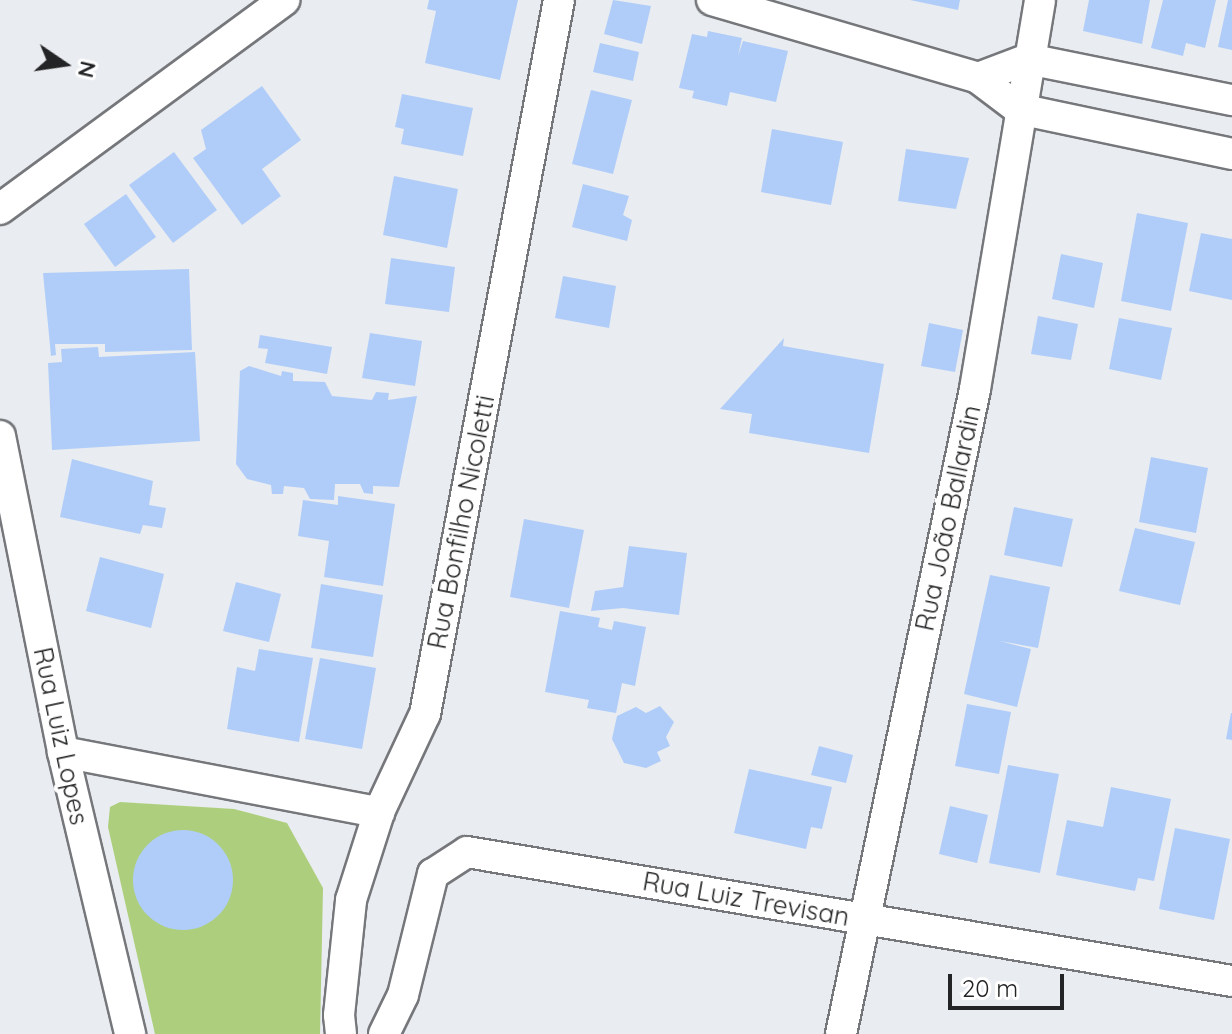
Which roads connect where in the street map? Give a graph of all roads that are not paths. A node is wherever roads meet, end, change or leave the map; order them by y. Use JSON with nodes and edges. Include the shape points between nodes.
{"nodes":[{"id":1,"x":285,"y":0,"type":"edge"},
{"id":2,"x":559,"y":0,"type":"edge"},
{"id":3,"x":712,"y":0,"type":"edge"},
{"id":4,"x":1040,"y":0,"type":"edge"},
{"id":5,"x":1028,"y":59,"type":"junction"},
{"id":6,"x":978,"y":78,"type":"junction"},
{"id":7,"x":1232,"y":100,"type":"edge"},
{"id":8,"x":1019,"y":109,"type":"junction"},
{"id":9,"x":1232,"y":154,"type":"edge"},
{"id":10,"x":0,"y":209,"type":"edge"},
{"id":11,"x":0,"y":436,"type":"edge"},
{"id":12,"x":63,"y":752,"type":"junction"},
{"id":13,"x":379,"y":812,"type":"junction"},
{"id":14,"x":863,"y":920,"type":"junction"},
{"id":15,"x":1232,"y":981,"type":"edge"},
{"id":16,"x":130,"y":1034,"type":"edge"},
{"id":17,"x":341,"y":1034,"type":"edge"},
{"id":18,"x":384,"y":1034,"type":"edge"},
{"id":19,"x":841,"y":1034,"type":"edge"}],
"edges":[{"from":1,"to":10,"type":"street"},
{"from":2,"to":13,"type":"street","name":"Rua Bonfilho Nicoletti","via":[[425,714]]},
{"from":3,"to":6,"type":"street"},
{"from":4,"to":5,"type":"street","name":"Rua João Ballardin"},
{"from":5,"to":6,"type":"street"},
{"from":5,"to":7,"type":"street"},
{"from":5,"to":8,"type":"street","name":"Rua João Ballardin"},
{"from":6,"to":8,"type":"street"},
{"from":8,"to":9,"type":"street"},
{"from":8,"to":14,"type":"street","name":"Rua João Ballardin","via":[[975,389]]},
{"from":11,"to":12,"type":"street","name":"Rua Luiz Lopes"},
{"from":12,"to":13,"type":"street"},
{"from":12,"to":16,"type":"street","name":"Rua Luiz Lopes"},
{"from":13,"to":17,"type":"street","name":"Rua Bonfilho Nicoletti","via":[[351,900]]},
{"from":14,"to":15,"type":"street","name":"Rua Luiz Trevisan"},
{"from":14,"to":18,"type":"street","name":"Rua Luiz Trevisan","via":[[467,852],[433,874],[403,995]]},
{"from":14,"to":19,"type":"street","name":"Rua João Ballardin"}]}
